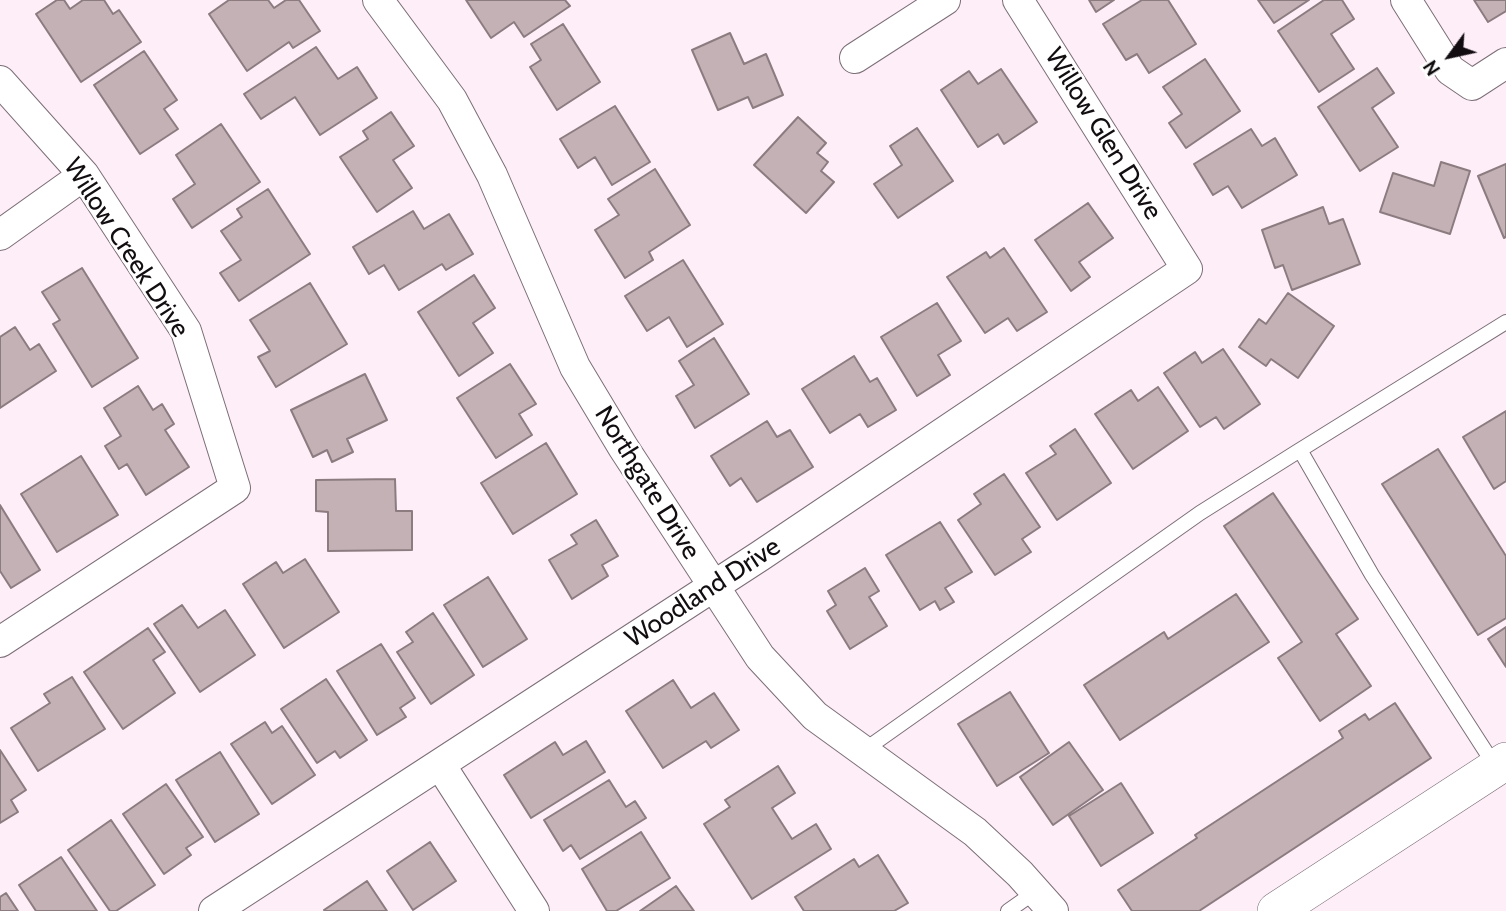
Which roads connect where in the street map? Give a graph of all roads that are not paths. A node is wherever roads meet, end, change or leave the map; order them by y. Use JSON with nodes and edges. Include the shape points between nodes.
{"nodes":[{"id":1,"x":377,"y":0,"type":"edge"},
{"id":2,"x":945,"y":0,"type":"edge"},
{"id":3,"x":1018,"y":0,"type":"edge"},
{"id":4,"x":1406,"y":0,"type":"edge"},
{"id":5,"x":855,"y":58,"type":"dead end"},
{"id":6,"x":1506,"y":63,"type":"edge"},
{"id":7,"x":0,"y":81,"type":"edge"},
{"id":8,"x":84,"y":174,"type":"junction"},
{"id":9,"x":0,"y":235,"type":"edge"},
{"id":10,"x":1187,"y":269,"type":"joint"},
{"id":11,"x":1506,"y":322,"type":"edge"},
{"id":12,"x":1300,"y":450,"type":"junction"},
{"id":13,"x":713,"y":586,"type":"junction"},
{"id":14,"x":0,"y":642,"type":"edge"},
{"id":15,"x":863,"y":751,"type":"junction"},
{"id":16,"x":1501,"y":764,"type":"edge"},
{"id":17,"x":441,"y":766,"type":"junction"},
{"id":18,"x":1044,"y":901,"type":"edge"},
{"id":19,"x":214,"y":911,"type":"edge"},
{"id":20,"x":534,"y":911,"type":"edge"},
{"id":21,"x":1008,"y":911,"type":"edge"},
{"id":22,"x":1276,"y":911,"type":"edge"}],
"edges":[{"from":1,"to":13,"type":"street","name":"Northgate Drive","via":[[452,100],[513,219],[575,367]]},
{"from":2,"to":5,"type":"street"},
{"from":3,"to":10,"type":"street","name":"Willow Glen Drive"},
{"from":4,"to":6,"type":"street","via":[[1450,70],[1472,85]]},
{"from":7,"to":8,"type":"street","name":"Willow Creek Drive"},
{"from":8,"to":9,"type":"street"},
{"from":8,"to":14,"type":"street","name":"Willow Creek Drive","via":[[186,331],[235,488]]},
{"from":10,"to":13,"type":"street","name":"Woodland Drive"},
{"from":11,"to":12,"type":"lane"},
{"from":12,"to":15,"type":"lane","via":[[1200,513]]},
{"from":12,"to":16,"type":"lane","via":[[1372,575]]},
{"from":13,"to":15,"type":"street","name":"Northgate Drive","via":[[760,657],[815,716]]},
{"from":13,"to":17,"type":"street","name":"Woodland Drive"},
{"from":15,"to":18,"type":"street","name":"Northgate Drive","via":[[975,832]]},
{"from":16,"to":22,"type":"street"},
{"from":17,"to":19,"type":"street","name":"Woodland Drive"},
{"from":17,"to":20,"type":"street"},
{"from":18,"to":21,"type":"lane"}]}
